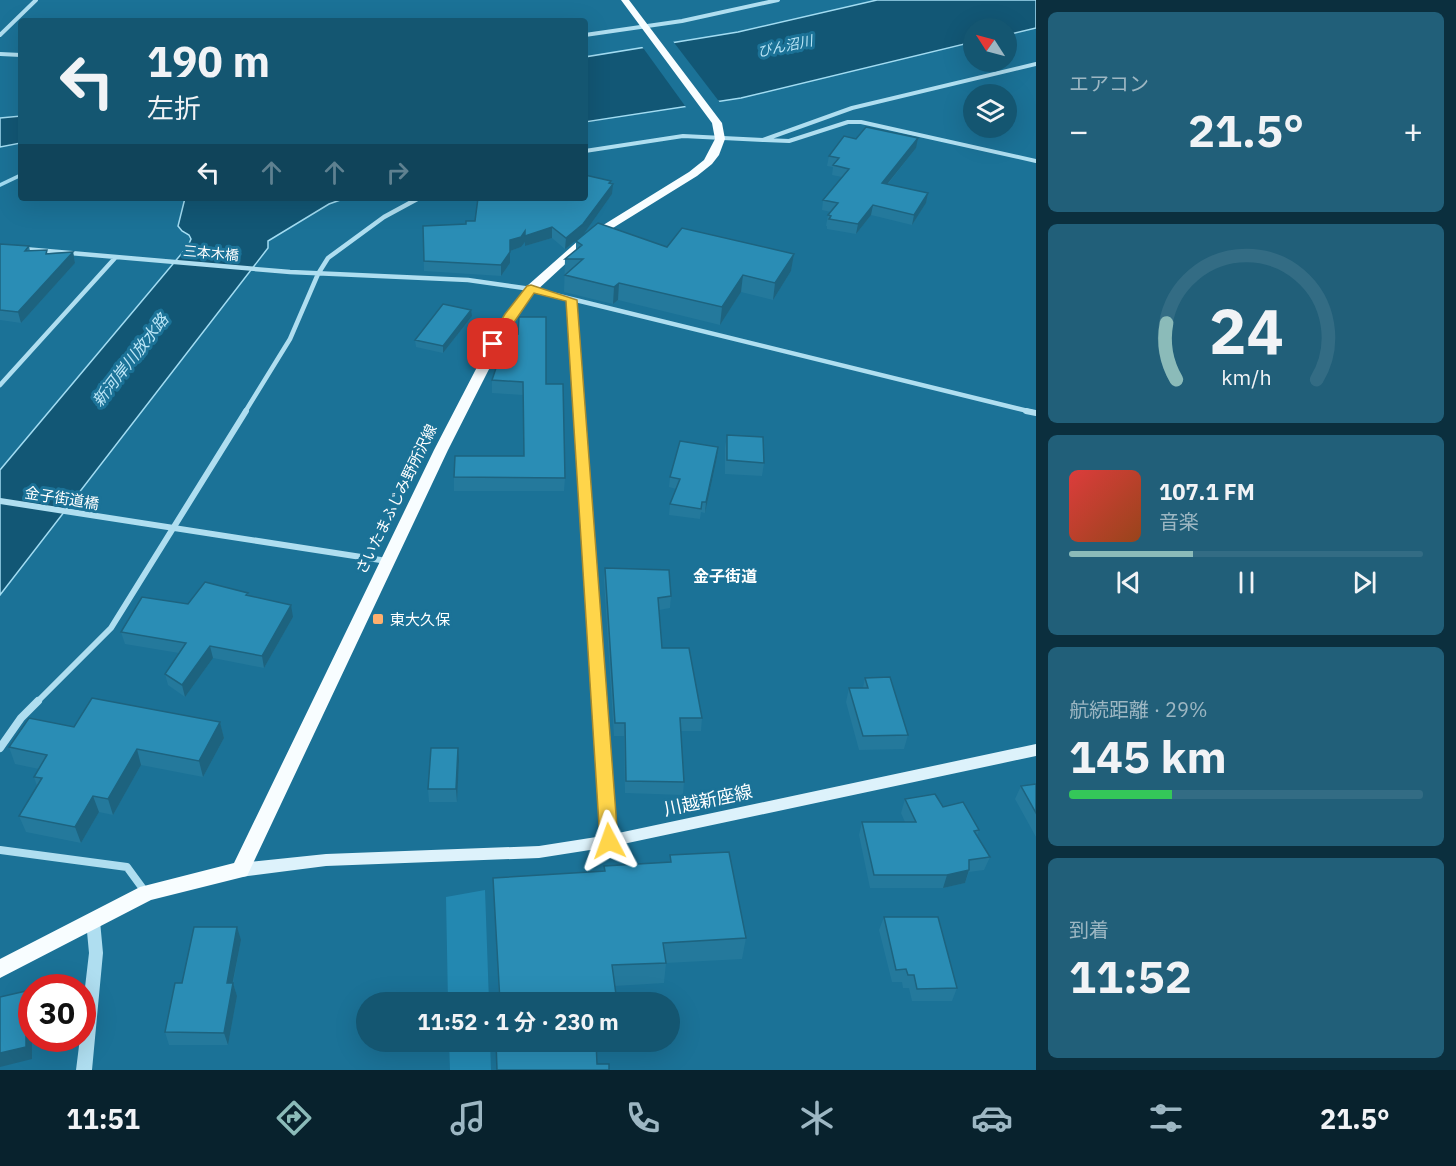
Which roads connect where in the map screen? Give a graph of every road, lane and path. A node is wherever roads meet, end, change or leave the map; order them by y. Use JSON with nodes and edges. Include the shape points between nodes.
{"nodes":[{"id":1,"x":36,"y":0,"type":"edge"},
{"id":2,"x":625,"y":0,"type":"edge"},
{"id":3,"x":778,"y":0,"type":"edge"},
{"id":4,"x":647,"y":29,"type":"junction"},
{"id":5,"x":0,"y":35,"type":"edge"},
{"id":6,"x":588,"y":35,"type":"edge"},
{"id":7,"x":0,"y":54,"type":"edge"},
{"id":8,"x":18,"y":55,"type":"edge"},
{"id":9,"x":1036,"y":63,"type":"edge"},
{"id":10,"x":720,"y":139,"type":"junction"},
{"id":11,"x":763,"y":140,"type":"junction"},
{"id":12,"x":588,"y":151,"type":"edge"},
{"id":13,"x":1036,"y":161,"type":"edge"},
{"id":14,"x":413,"y":201,"type":"edge"},
{"id":15,"x":21,"y":249,"type":"edge"},
{"id":16,"x":115,"y":258,"type":"junction"},
{"id":17,"x":318,"y":274,"type":"junction"},
{"id":18,"x":531,"y":289,"type":"junction"},
{"id":19,"x":571,"y":300,"type":"junction"},
{"id":20,"x":0,"y":385,"type":"edge"},
{"id":21,"x":1036,"y":413,"type":"edge"},
{"id":22,"x":0,"y":501,"type":"edge"},
{"id":23,"x":175,"y":526,"type":"junction"},
{"id":24,"x":387,"y":561,"type":"junction"},
{"id":25,"x":0,"y":748,"type":"edge"},
{"id":26,"x":1036,"y":750,"type":"edge"},
{"id":27,"x":609,"y":841,"type":"junction"},
{"id":28,"x":0,"y":850,"type":"edge"},
{"id":29,"x":240,"y":870,"type":"junction"},
{"id":30,"x":147,"y":893,"type":"junction"},
{"id":31,"x":93,"y":921,"type":"junction"},
{"id":32,"x":0,"y":969,"type":"edge"},
{"id":33,"x":84,"y":1070,"type":"edge"}],
"edges":[{"from":1,"to":5,"type":"street"},
{"from":2,"to":4,"type":"main road"},
{"from":3,"to":4,"type":"street"},
{"from":4,"to":6,"type":"street"},
{"from":4,"to":10,"type":"main road","via":[[717,123]]},
{"from":7,"to":8,"type":"street"},
{"from":9,"to":11,"type":"street","via":[[852,108]]},
{"from":10,"to":11,"type":"street"},
{"from":10,"to":12,"type":"street","via":[[683,136]]},
{"from":10,"to":18,"type":"main road","name":"さいたまふじみ野所沢線","via":[[714,155],[702,167],[583,242]]},
{"from":11,"to":13,"type":"street","via":[[789,141],[852,122]]},
{"from":14,"to":17,"type":"street","via":[[345,243]]},
{"from":15,"to":16,"type":"street","name":"三本木橋"},
{"from":16,"to":17,"type":"street","name":"三本木橋"},
{"from":16,"to":20,"type":"street"},
{"from":17,"to":18,"type":"street","name":"三本木橋","via":[[468,280]]},
{"from":17,"to":23,"type":"street","via":[[290,339]]},
{"from":18,"to":19,"type":"street","name":"三本木橋"},
{"from":18,"to":24,"type":"main road","name":"さいたまふじみ野所沢線","via":[[493,344]]},
{"from":19,"to":21,"type":"street","name":"三本木橋"},
{"from":19,"to":27,"type":"street"},
{"from":22,"to":23,"type":"street","name":"金子街道橋"},
{"from":23,"to":24,"type":"street","name":"金子街道橋"},
{"from":23,"to":25,"type":"street","via":[[111,628],[21,718]]},
{"from":24,"to":29,"type":"main road","name":"さいたまふじみ野所沢線"},
{"from":26,"to":27,"type":"main road","name":"川越新座線"},
{"from":27,"to":29,"type":"main road","name":"川越新座線","via":[[539,852],[326,860]]},
{"from":28,"to":30,"type":"street","via":[[127,867]]},
{"from":29,"to":30,"type":"main road"},
{"from":30,"to":31,"type":"main road"},
{"from":31,"to":32,"type":"main road"},
{"from":31,"to":33,"type":"street","via":[[96,953]]}]}
